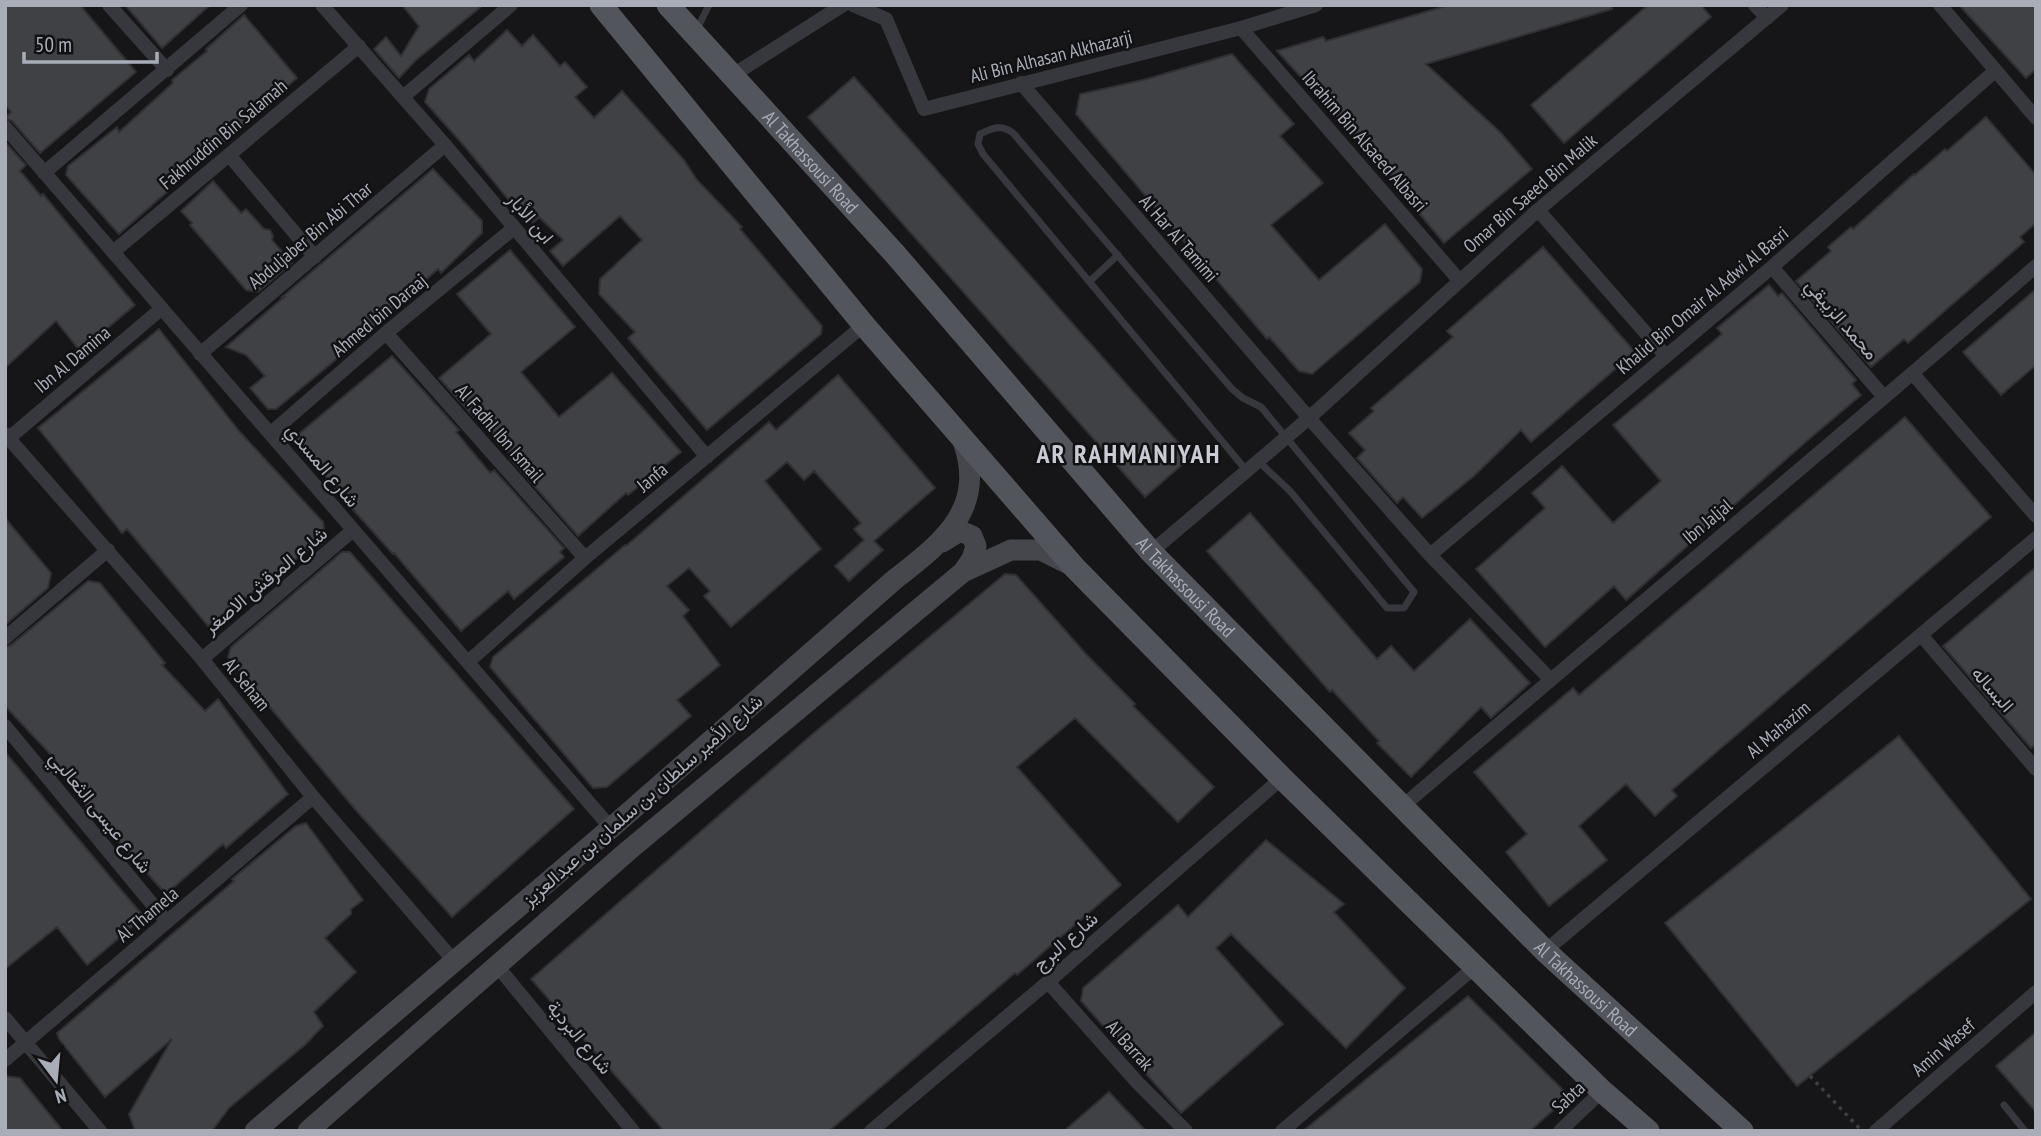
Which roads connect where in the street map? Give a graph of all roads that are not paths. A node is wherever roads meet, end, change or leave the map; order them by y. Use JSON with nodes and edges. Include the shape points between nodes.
{"nodes":[{"id":1,"x":109,"y":5,"type":"edge"},
{"id":2,"x":241,"y":5,"type":"edge"},
{"id":3,"x":322,"y":5,"type":"edge"},
{"id":4,"x":511,"y":5,"type":"edge"},
{"id":5,"x":601,"y":5,"type":"edge"},
{"id":6,"x":668,"y":5,"type":"edge"},
{"id":7,"x":709,"y":5,"type":"edge"},
{"id":8,"x":844,"y":5,"type":"edge"},
{"id":9,"x":853,"y":5,"type":"edge"},
{"id":10,"x":1316,"y":5,"type":"edge"},
{"id":11,"x":1755,"y":5,"type":"edge"},
{"id":12,"x":1783,"y":5,"type":"edge"},
{"id":13,"x":1940,"y":5,"type":"edge"},
{"id":14,"x":1767,"y":19,"type":"junction"},
{"id":15,"x":1241,"y":28,"type":"junction"},
{"id":16,"x":694,"y":34,"type":"junction"},
{"id":17,"x":359,"y":46,"type":"junction"},
{"id":18,"x":166,"y":70,"type":"junction"},
{"id":19,"x":1995,"y":71,"type":"junction"},
{"id":20,"x":733,"y":75,"type":"junction"},
{"id":21,"x":1021,"y":83,"type":"junction"},
{"id":22,"x":404,"y":96,"type":"junction"},
{"id":23,"x":2036,"y":118,"type":"edge"},
{"id":24,"x":5,"y":127,"type":"edge"},
{"id":25,"x":445,"y":145,"type":"junction"},
{"id":26,"x":229,"y":155,"type":"junction"},
{"id":27,"x":44,"y":173,"type":"junction"},
{"id":28,"x":1538,"y":211,"type":"junction"},
{"id":29,"x":514,"y":228,"type":"junction"},
{"id":30,"x":113,"y":252,"type":"junction"},
{"id":31,"x":1118,"y":255,"type":"junction"},
{"id":32,"x":315,"y":257,"type":"junction"},
{"id":33,"x":2036,"y":266,"type":"edge"},
{"id":34,"x":1772,"y":267,"type":"junction"},
{"id":35,"x":1459,"y":280,"type":"junction"},
{"id":36,"x":1090,"y":281,"type":"junction"},
{"id":37,"x":161,"y":309,"type":"junction"},
{"id":38,"x":864,"y":325,"type":"junction"},
{"id":39,"x":386,"y":333,"type":"junction"},
{"id":40,"x":200,"y":354,"type":"junction"},
{"id":41,"x":1665,"y":355,"type":"junction"},
{"id":42,"x":1913,"y":374,"type":"junction"},
{"id":43,"x":1884,"y":397,"type":"junction"},
{"id":44,"x":1309,"y":418,"type":"junction"},
{"id":45,"x":271,"y":433,"type":"junction"},
{"id":46,"x":7,"y":436,"type":"edge"},
{"id":47,"x":1286,"y":436,"type":"junction"},
{"id":48,"x":962,"y":438,"type":"junction"},
{"id":49,"x":707,"y":457,"type":"junction"},
{"id":50,"x":1252,"y":465,"type":"junction"},
{"id":51,"x":2036,"y":516,"type":"edge"},
{"id":52,"x":352,"y":531,"type":"junction"},
{"id":53,"x":2036,"y":538,"type":"edge"},
{"id":54,"x":937,"y":546,"type":"junction"},
{"id":55,"x":107,"y":550,"type":"junction"},
{"id":56,"x":1151,"y":552,"type":"junction"},
{"id":57,"x":1430,"y":555,"type":"junction"},
{"id":58,"x":585,"y":558,"type":"junction"},
{"id":59,"x":1075,"y":568,"type":"junction"},
{"id":60,"x":963,"y":572,"type":"junction"},
{"id":61,"x":1921,"y":635,"type":"junction"},
{"id":62,"x":5,"y":638,"type":"edge"},
{"id":63,"x":202,"y":659,"type":"junction"},
{"id":64,"x":467,"y":662,"type":"junction"},
{"id":65,"x":1550,"y":680,"type":"junction"},
{"id":66,"x":5,"y":726,"type":"edge"},
{"id":67,"x":2036,"y":769,"type":"edge"},
{"id":68,"x":1282,"y":778,"type":"junction"},
{"id":69,"x":313,"y":797,"type":"junction"},
{"id":70,"x":1403,"y":806,"type":"junction"},
{"id":71,"x":611,"y":828,"type":"junction"},
{"id":72,"x":167,"y":922,"type":"junction"},
{"id":73,"x":1545,"y":950,"type":"junction"},
{"id":74,"x":454,"y":961,"type":"junction"},
{"id":75,"x":1476,"y":966,"type":"junction"},
{"id":76,"x":498,"y":967,"type":"junction"},
{"id":77,"x":1048,"y":982,"type":"junction"},
{"id":78,"x":2036,"y":992,"type":"edge"},
{"id":79,"x":5,"y":1018,"type":"edge"},
{"id":80,"x":26,"y":1042,"type":"junction"},
{"id":81,"x":5,"y":1060,"type":"edge"},
{"id":82,"x":1602,"y":1091,"type":"junction"},
{"id":83,"x":2004,"y":1105,"type":"dead end"},
{"id":84,"x":100,"y":1131,"type":"edge"},
{"id":85,"x":255,"y":1131,"type":"edge"},
{"id":86,"x":308,"y":1131,"type":"edge"},
{"id":87,"x":633,"y":1131,"type":"edge"},
{"id":88,"x":871,"y":1131,"type":"edge"},
{"id":89,"x":1186,"y":1131,"type":"edge"},
{"id":90,"x":1282,"y":1131,"type":"edge"},
{"id":91,"x":1560,"y":1131,"type":"edge"},
{"id":92,"x":1648,"y":1131,"type":"edge"},
{"id":93,"x":1742,"y":1131,"type":"edge"},
{"id":94,"x":1876,"y":1131,"type":"edge"},
{"id":95,"x":2025,"y":1131,"type":"edge"}],
"edges":[{"from":1,"to":18,"type":"street"},
{"from":2,"to":18,"type":"street"},
{"from":3,"to":17,"type":"street","name":"ابن الأبار"},
{"from":4,"to":22,"type":"street"},
{"from":5,"to":38,"type":"main road"},
{"from":6,"to":16,"type":"main road","name":"Al Takhassousi Road"},
{"from":7,"to":16,"type":"lane"},
{"from":8,"to":20,"type":"street"},
{"from":9,"to":21,"type":"street","name":"Ali Bin Alhasan Alkhazarji","via":[[886,19],[925,109]]},
{"from":10,"to":15,"type":"street","name":"Ali Bin Alhasan Alkhazarji"},
{"from":11,"to":14,"type":"street"},
{"from":12,"to":14,"type":"street","name":"Omar Bin Saeed Bin Malik"},
{"from":13,"to":19,"type":"street"},
{"from":14,"to":28,"type":"street","name":"Omar Bin Saeed Bin Malik"},
{"from":15,"to":21,"type":"street","name":"Ali Bin Alhasan Alkhazarji"},
{"from":15,"to":35,"type":"street","name":"Ibrahim Bin Alsaeed Albasri"},
{"from":16,"to":20,"type":"main road","name":"Al Takhassousi Road"},
{"from":17,"to":22,"type":"street","name":"ابن الأبار"},
{"from":17,"to":26,"type":"street","name":"Fakhruddin Bin Salamah"},
{"from":18,"to":27,"type":"street"},
{"from":19,"to":23,"type":"street"},
{"from":19,"to":34,"type":"street","name":"Khalid Bin Omair Al Adwi Al Basri"},
{"from":20,"to":56,"type":"main road","name":"Al Takhassousi Road","via":[[895,254]]},
{"from":21,"to":44,"type":"street","name":"Al Har Al Tamimi"},
{"from":22,"to":25,"type":"street","name":"ابن الأبار"},
{"from":24,"to":27,"type":"street","name":"شارع المسدي"},
{"from":25,"to":29,"type":"street","name":"ابن الأبار"},
{"from":25,"to":32,"type":"street","name":"Abduljaber Bin Abi Thar"},
{"from":26,"to":30,"type":"street","name":"Fakhruddin Bin Salamah"},
{"from":26,"to":32,"type":"street"},
{"from":27,"to":30,"type":"street","name":"شارع المسدي"},
{"from":28,"to":35,"type":"street","name":"Omar Bin Saeed Bin Malik"},
{"from":28,"to":41,"type":"street"},
{"from":29,"to":39,"type":"street","name":"Ahmed bin Daraaj"},
{"from":29,"to":49,"type":"street","name":"ابن الأبار"},
{"from":30,"to":37,"type":"street","name":"شارع المسدي"},
{"from":31,"to":36,"type":"lane"},
{"from":31,"to":36,"type":"lane","via":[[1013,133],[994,128],[980,134],[983,154]]},
{"from":31,"to":47,"type":"lane","via":[[1232,388],[1261,407]]},
{"from":32,"to":40,"type":"street","name":"Abduljaber Bin Abi Thar"},
{"from":33,"to":42,"type":"street","name":"Ibn Jaljal"},
{"from":34,"to":41,"type":"street","name":"Khalid Bin Omair Al Adwi Al Basri"},
{"from":34,"to":43,"type":"street","name":"محمد الزيبقي"},
{"from":35,"to":44,"type":"street","name":"Omar Bin Saeed Bin Malik"},
{"from":36,"to":50,"type":"lane"},
{"from":37,"to":40,"type":"street","name":"شارع المسدي"},
{"from":37,"to":46,"type":"street","name":"Ibn Al Damina"},
{"from":38,"to":48,"type":"main road"},
{"from":38,"to":49,"type":"street","name":"Janfa"},
{"from":39,"to":45,"type":"street","name":"Ahmed bin Daraaj"},
{"from":39,"to":58,"type":"street","name":"Al Fadhl Ibn Ismail"},
{"from":40,"to":45,"type":"street","name":"شارع المسدي"},
{"from":41,"to":57,"type":"street","name":"Khalid Bin Omair Al Adwi Al Basri"},
{"from":42,"to":43,"type":"street","name":"Ibn Jaljal"},
{"from":42,"to":51,"type":"street"},
{"from":43,"to":65,"type":"street","name":"Ibn Jaljal"},
{"from":44,"to":47,"type":"street","name":"Omar Bin Saeed Bin Malik"},
{"from":44,"to":57,"type":"street"},
{"from":45,"to":52,"type":"street","name":"شارع المسدي"},
{"from":46,"to":55,"type":"street","name":"Al Seham"},
{"from":47,"to":50,"type":"street","name":"Omar Bin Saeed Bin Malik"},
{"from":47,"to":50,"type":"lane","via":[[1414,592],[1404,608],[1387,608],[1290,491]]},
{"from":48,"to":54,"type":"street","name":"شارع الأمير سلطان بن سلمان بن عبدالعزيز","via":[[970,488],[953,528]]},
{"from":48,"to":59,"type":"main road"},
{"from":49,"to":58,"type":"street","name":"Janfa"},
{"from":50,"to":56,"type":"street","name":"Omar Bin Saeed Bin Malik"},
{"from":52,"to":63,"type":"street","name":"شارع المرقش الاصغر"},
{"from":52,"to":64,"type":"street","name":"شارع المسدي"},
{"from":53,"to":61,"type":"street","name":"Al Mahazim"},
{"from":54,"to":60,"type":"street","via":[[960,531],[972,536],[976,546]]},
{"from":54,"to":71,"type":"street","name":"شارع الأمير سلطان بن سلمان بن عبدالعزيز"},
{"from":55,"to":62,"type":"street"},
{"from":55,"to":63,"type":"street","name":"Al Seham"},
{"from":56,"to":70,"type":"main road","name":"Al Takhassousi Road"},
{"from":57,"to":65,"type":"street"},
{"from":58,"to":64,"type":"street","name":"Janfa"},
{"from":59,"to":60,"type":"street","name":"شارع الأمير سلطان بن سلمان بن عبدالعزيز","via":[[1041,550],[1010,550]]},
{"from":59,"to":68,"type":"main road"},
{"from":60,"to":76,"type":"street","name":"شارع الأمير سلطان بن سلمان بن عبدالعزيز","via":[[629,850]]},
{"from":61,"to":67,"type":"street","name":"البساله"},
{"from":61,"to":73,"type":"street","name":"Al Mahazim"},
{"from":63,"to":69,"type":"street","name":"Al Seham"},
{"from":64,"to":71,"type":"street","name":"شارع المسدي"},
{"from":65,"to":70,"type":"street","name":"Ibn Jaljal"},
{"from":66,"to":72,"type":"street","name":"شارع عيسى الثعالبي"},
{"from":68,"to":75,"type":"main road"},
{"from":68,"to":77,"type":"street","name":"شارع البرج"},
{"from":69,"to":72,"type":"street","name":"Al Thamela"},
{"from":69,"to":74,"type":"street","name":"Al Seham"},
{"from":70,"to":73,"type":"main road","name":"Al Takhassousi Road"},
{"from":71,"to":74,"type":"street","name":"شارع الأمير سلطان بن سلمان بن عبدالعزيز"},
{"from":72,"to":80,"type":"street","name":"Al Thamela"},
{"from":73,"to":93,"type":"main road","name":"Al Takhassousi Road"},
{"from":74,"to":85,"type":"street","name":"شارع الأمير سلطان بن سلمان بن عبدالعزيز"},
{"from":75,"to":82,"type":"main road"},
{"from":75,"to":90,"type":"street"},
{"from":76,"to":86,"type":"street","name":"شارع الأمير سلطان بن سلمان بن عبدالعزيز"},
{"from":76,"to":87,"type":"street","name":"شارع البردية"},
{"from":77,"to":88,"type":"street","name":"شارع البرج"},
{"from":77,"to":89,"type":"street","name":"Al Barrak"},
{"from":78,"to":94,"type":"street","name":"Amin Wasef"},
{"from":79,"to":80,"type":"street"},
{"from":80,"to":81,"type":"street","name":"Al Thamela"},
{"from":80,"to":84,"type":"street"},
{"from":82,"to":91,"type":"street","name":"Sabta"},
{"from":82,"to":92,"type":"main road"},
{"from":83,"to":95,"type":"lane"}]}
